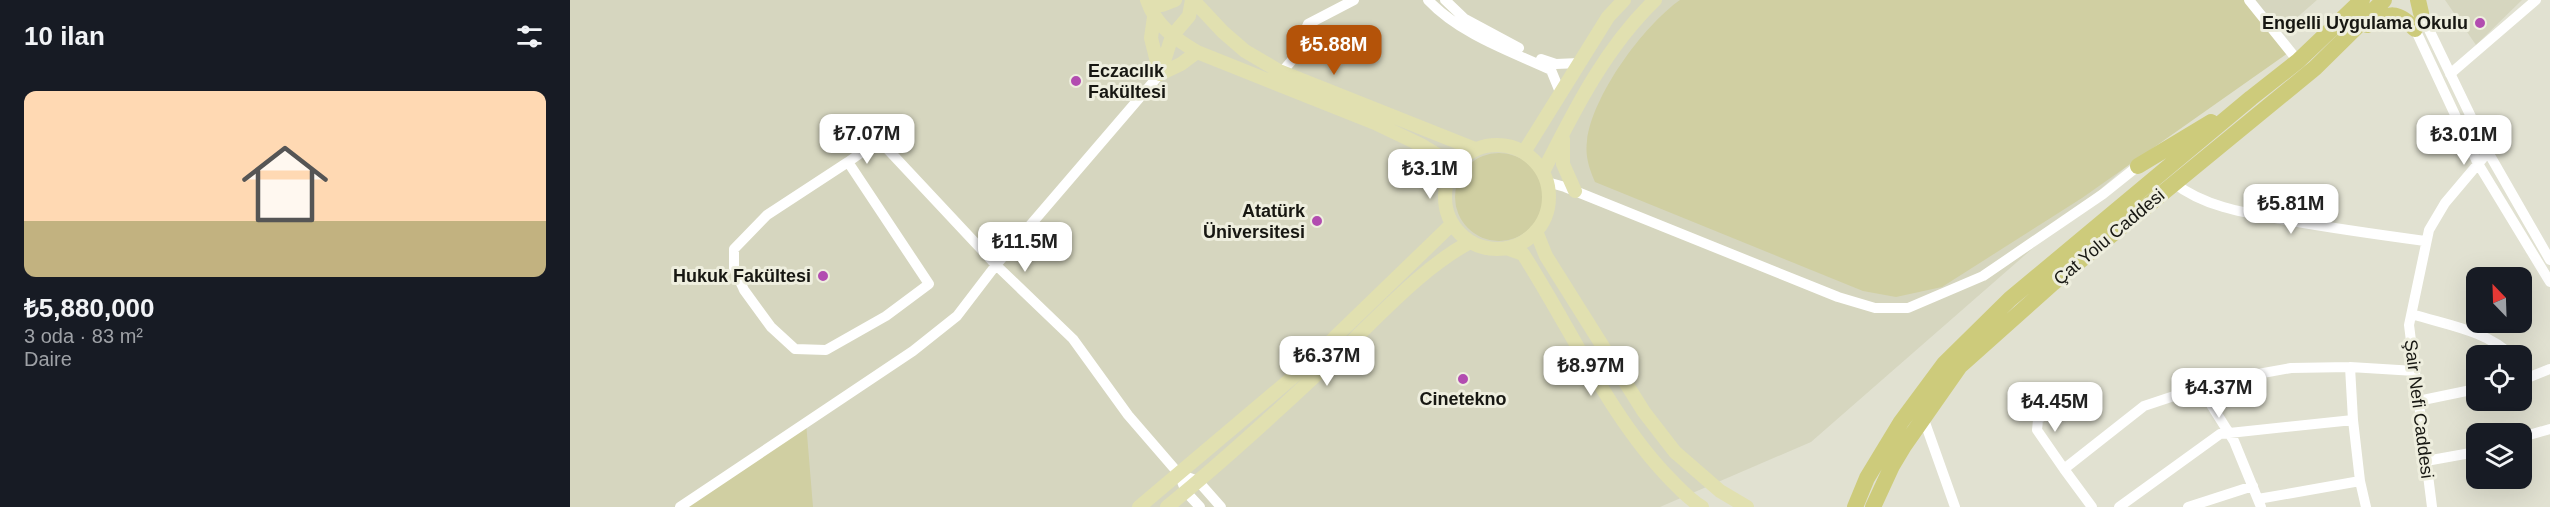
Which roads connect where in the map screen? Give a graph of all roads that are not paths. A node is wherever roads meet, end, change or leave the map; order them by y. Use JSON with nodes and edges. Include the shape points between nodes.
{"nodes":[{"id":1,"x":1148,"y":0,"type":"edge"},
{"id":2,"x":1175,"y":0,"type":"edge"},
{"id":3,"x":1192,"y":0,"type":"edge"},
{"id":4,"x":1354,"y":0,"type":"edge"},
{"id":5,"x":1428,"y":0,"type":"edge"},
{"id":6,"x":1445,"y":0,"type":"edge"},
{"id":7,"x":1624,"y":0,"type":"edge"},
{"id":8,"x":1655,"y":0,"type":"edge"},
{"id":9,"x":2249,"y":0,"type":"edge"},
{"id":10,"x":2362,"y":0,"type":"edge"},
{"id":11,"x":2384,"y":0,"type":"edge"},
{"id":12,"x":2402,"y":0,"type":"edge"},
{"id":13,"x":2536,"y":0,"type":"edge"},
{"id":14,"x":2418,"y":14,"type":"edge"},
{"id":15,"x":1154,"y":17,"type":"junction"},
{"id":16,"x":2349,"y":34,"type":"junction"},
{"id":17,"x":1172,"y":36,"type":"junction"},
{"id":18,"x":1197,"y":52,"type":"junction"},
{"id":19,"x":2298,"y":61,"type":"junction"},
{"id":20,"x":1579,"y":63,"type":"junction"},
{"id":21,"x":1282,"y":72,"type":"junction"},
{"id":22,"x":1160,"y":74,"type":"junction"},
{"id":23,"x":2450,"y":75,"type":"junction"},
{"id":24,"x":1560,"y":92,"type":"junction"},
{"id":25,"x":2251,"y":98,"type":"junction"},
{"id":26,"x":1563,"y":135,"type":"junction"},
{"id":27,"x":1475,"y":149,"type":"junction"},
{"id":28,"x":1524,"y":152,"type":"junction"},
{"id":29,"x":2488,"y":152,"type":"junction"},
{"id":30,"x":848,"y":162,"type":"junction"},
{"id":31,"x":2477,"y":162,"type":"junction"},
{"id":32,"x":2138,"y":166,"type":"joint"},
{"id":33,"x":1451,"y":171,"type":"junction"},
{"id":34,"x":1545,"y":177,"type":"junction"},
{"id":35,"x":2174,"y":183,"type":"junction"},
{"id":36,"x":1575,"y":191,"type":"junction"},
{"id":37,"x":1452,"y":224,"type":"junction"},
{"id":38,"x":1536,"y":231,"type":"junction"},
{"id":39,"x":2425,"y":241,"type":"junction"},
{"id":40,"x":1470,"y":242,"type":"junction"},
{"id":41,"x":1506,"y":248,"type":"junction"},
{"id":42,"x":2550,"y":260,"type":"edge"},
{"id":43,"x":996,"y":265,"type":"junction"},
{"id":44,"x":2550,"y":282,"type":"edge"},
{"id":45,"x":2412,"y":314,"type":"junction"},
{"id":46,"x":2499,"y":345,"type":"edge"},
{"id":47,"x":2350,"y":368,"type":"junction"},
{"id":48,"x":2550,"y":369,"type":"edge"},
{"id":49,"x":2415,"y":371,"type":"junction"},
{"id":50,"x":2532,"y":375,"type":"edge"},
{"id":51,"x":2200,"y":387,"type":"junction"},
{"id":52,"x":2466,"y":390,"type":"edge"},
{"id":53,"x":2060,"y":398,"type":"dead end"},
{"id":54,"x":2418,"y":401,"type":"junction"},
{"id":55,"x":1923,"y":417,"type":"junction"},
{"id":56,"x":2353,"y":420,"type":"junction"},
{"id":57,"x":2550,"y":429,"type":"edge"},
{"id":58,"x":2229,"y":432,"type":"junction"},
{"id":59,"x":2532,"y":434,"type":"edge"},
{"id":60,"x":2466,"y":454,"type":"edge"},
{"id":61,"x":2426,"y":461,"type":"junction"},
{"id":62,"x":2064,"y":469,"type":"junction"},
{"id":63,"x":1179,"y":474,"type":"junction"},
{"id":64,"x":1198,"y":481,"type":"junction"},
{"id":65,"x":2360,"y":481,"type":"junction"},
{"id":66,"x":2253,"y":486,"type":"junction"},
{"id":67,"x":1185,"y":492,"type":"junction"},
{"id":68,"x":2260,"y":503,"type":"edge"},
{"id":69,"x":680,"y":507,"type":"edge"},
{"id":70,"x":1139,"y":507,"type":"edge"},
{"id":71,"x":1167,"y":507,"type":"edge"},
{"id":72,"x":1200,"y":507,"type":"edge"},
{"id":73,"x":1221,"y":507,"type":"edge"},
{"id":74,"x":1702,"y":507,"type":"edge"},
{"id":75,"x":1747,"y":507,"type":"edge"},
{"id":76,"x":1856,"y":507,"type":"edge"},
{"id":77,"x":1873,"y":507,"type":"edge"},
{"id":78,"x":1955,"y":507,"type":"edge"},
{"id":79,"x":2092,"y":507,"type":"edge"},
{"id":80,"x":2119,"y":507,"type":"edge"},
{"id":81,"x":2190,"y":507,"type":"edge"},
{"id":82,"x":2366,"y":507,"type":"edge"},
{"id":83,"x":2432,"y":507,"type":"edge"}],
"edges":[{"from":1,"to":2,"type":"main road","via":[[1162,5]]},
{"from":1,"to":15,"type":"main road"},
{"from":3,"to":17,"type":"main road","via":[[1189,16]]},
{"from":3,"to":21,"type":"main road","via":[[1245,51]]},
{"from":4,"to":21,"type":"street","via":[[1308,24],[1293,59]]},
{"from":5,"to":24,"type":"street","via":[[1483,38],[1551,70]]},
{"from":6,"to":20,"type":"street","via":[[1465,19],[1544,60]]},
{"from":7,"to":20,"type":"main road","via":[[1608,17]]},
{"from":8,"to":26,"type":"main road","via":[[1635,19],[1599,68]]},
{"from":9,"to":19,"type":"street"},
{"from":10,"to":19,"type":"highway","name":"Çat Yolu Caddesi"},
{"from":11,"to":16,"type":"highway","name":"Çat Yolu Caddesi"},
{"from":12,"to":14,"type":"highway"},
{"from":13,"to":23,"type":"street"},
{"from":14,"to":16,"type":"highway","via":[[2383,16]]},
{"from":14,"to":23,"type":"street"},
{"from":14,"to":31,"type":"street"},
{"from":15,"to":17,"type":"main road"},
{"from":15,"to":22,"type":"main road","via":[[1151,38]]},
{"from":16,"to":35,"type":"highway","name":"Çat Yolu Caddesi","via":[[2315,68]]},
{"from":17,"to":18,"type":"main road"},
{"from":17,"to":22,"type":"main road"},
{"from":18,"to":22,"type":"main road"},
{"from":18,"to":33,"type":"main road","via":[[1375,123],[1444,159]]},
{"from":19,"to":25,"type":"highway","name":"Çat Yolu Caddesi"},
{"from":20,"to":24,"type":"main road"},
{"from":21,"to":27,"type":"main road"},
{"from":22,"to":43,"type":"street"},
{"from":23,"to":29,"type":"street"},
{"from":24,"to":28,"type":"main road"},
{"from":25,"to":32,"type":"highway"},
{"from":25,"to":76,"type":"highway","name":"Çat Yolu Caddesi","via":[[2010,299],[1944,364],[1901,422],[1867,478]]},
{"from":26,"to":34,"type":"main road"},
{"from":26,"to":36,"type":"main road","via":[[1563,164]]},
{"from":27,"to":28,"type":"main road","via":[[1508,146]]},
{"from":27,"to":33,"type":"main road"},
{"from":28,"to":34,"type":"main road","via":[[1535,160]]},
{"from":29,"to":31,"type":"street","name":"Şair Nefi Caddesi"},
{"from":29,"to":42,"type":"street"},
{"from":30,"to":30,"type":"street","via":[[768,215],[734,249],[734,268],[744,290],[771,327],[795,348],[826,350],[886,316],[929,284]]},
{"from":30,"to":43,"type":"street","via":[[879,140]]},
{"from":31,"to":39,"type":"street","name":"Şair Nefi Caddesi","via":[[2436,216]]},
{"from":31,"to":44,"type":"street"},
{"from":32,"to":36,"type":"street","via":[[1983,276],[1908,308],[1875,308],[1838,297]]},
{"from":33,"to":37,"type":"main road","via":[[1445,190]]},
{"from":34,"to":36,"type":"street"},
{"from":34,"to":38,"type":"main road","via":[[1549,206]]},
{"from":35,"to":39,"type":"street","via":[[2202,200],[2255,214]]},
{"from":35,"to":55,"type":"highway","name":"Çat Yolu Caddesi","via":[[1960,366]]},
{"from":37,"to":40,"type":"main road"},
{"from":37,"to":63,"type":"main road","via":[[1299,372]]},
{"from":38,"to":41,"type":"main road"},
{"from":38,"to":75,"type":"main road","via":[[1546,256],[1644,412],[1675,452],[1720,491]]},
{"from":39,"to":45,"type":"street","name":"Şair Nefi Caddesi"},
{"from":40,"to":41,"type":"main road"},
{"from":40,"to":64,"type":"main road","via":[[1411,286]]},
{"from":41,"to":74,"type":"main road","via":[[1523,254],[1622,419],[1653,461],[1692,502]]},
{"from":43,"to":63,"type":"street","via":[[1073,339],[1128,415]]},
{"from":43,"to":69,"type":"street","via":[[957,316],[913,351]]},
{"from":45,"to":46,"type":"street"},
{"from":45,"to":49,"type":"street","name":"Şair Nefi Caddesi","via":[[2409,337]]},
{"from":47,"to":49,"type":"street"},
{"from":47,"to":51,"type":"street","via":[[2291,368],[2242,375]]},
{"from":47,"to":56,"type":"street"},
{"from":48,"to":50,"type":"street"},
{"from":49,"to":54,"type":"street","name":"Şair Nefi Caddesi"},
{"from":51,"to":58,"type":"street"},
{"from":51,"to":62,"type":"street","via":[[2144,406]]},
{"from":52,"to":54,"type":"street"},
{"from":53,"to":62,"type":"street","via":[[2038,420],[2037,430]]},
{"from":54,"to":61,"type":"street","name":"Şair Nefi Caddesi"},
{"from":55,"to":77,"type":"highway","name":"Çat Yolu Caddesi","via":[[1892,466]]},
{"from":55,"to":78,"type":"street"},
{"from":56,"to":58,"type":"street"},
{"from":56,"to":65,"type":"street"},
{"from":57,"to":59,"type":"street"},
{"from":58,"to":66,"type":"street"},
{"from":58,"to":80,"type":"street","via":[[2217,435]]},
{"from":60,"to":61,"type":"street"},
{"from":61,"to":83,"type":"street","name":"Şair Nefi Caddesi"},
{"from":62,"to":79,"type":"street"},
{"from":63,"to":64,"type":"street"},
{"from":63,"to":67,"type":"street"},
{"from":63,"to":70,"type":"main road"},
{"from":64,"to":67,"type":"main road"},
{"from":64,"to":73,"type":"street"},
{"from":65,"to":68,"type":"street"},
{"from":65,"to":82,"type":"street"},
{"from":66,"to":68,"type":"street"},
{"from":66,"to":81,"type":"street"},
{"from":67,"to":71,"type":"main road"},
{"from":67,"to":72,"type":"street"}]}
